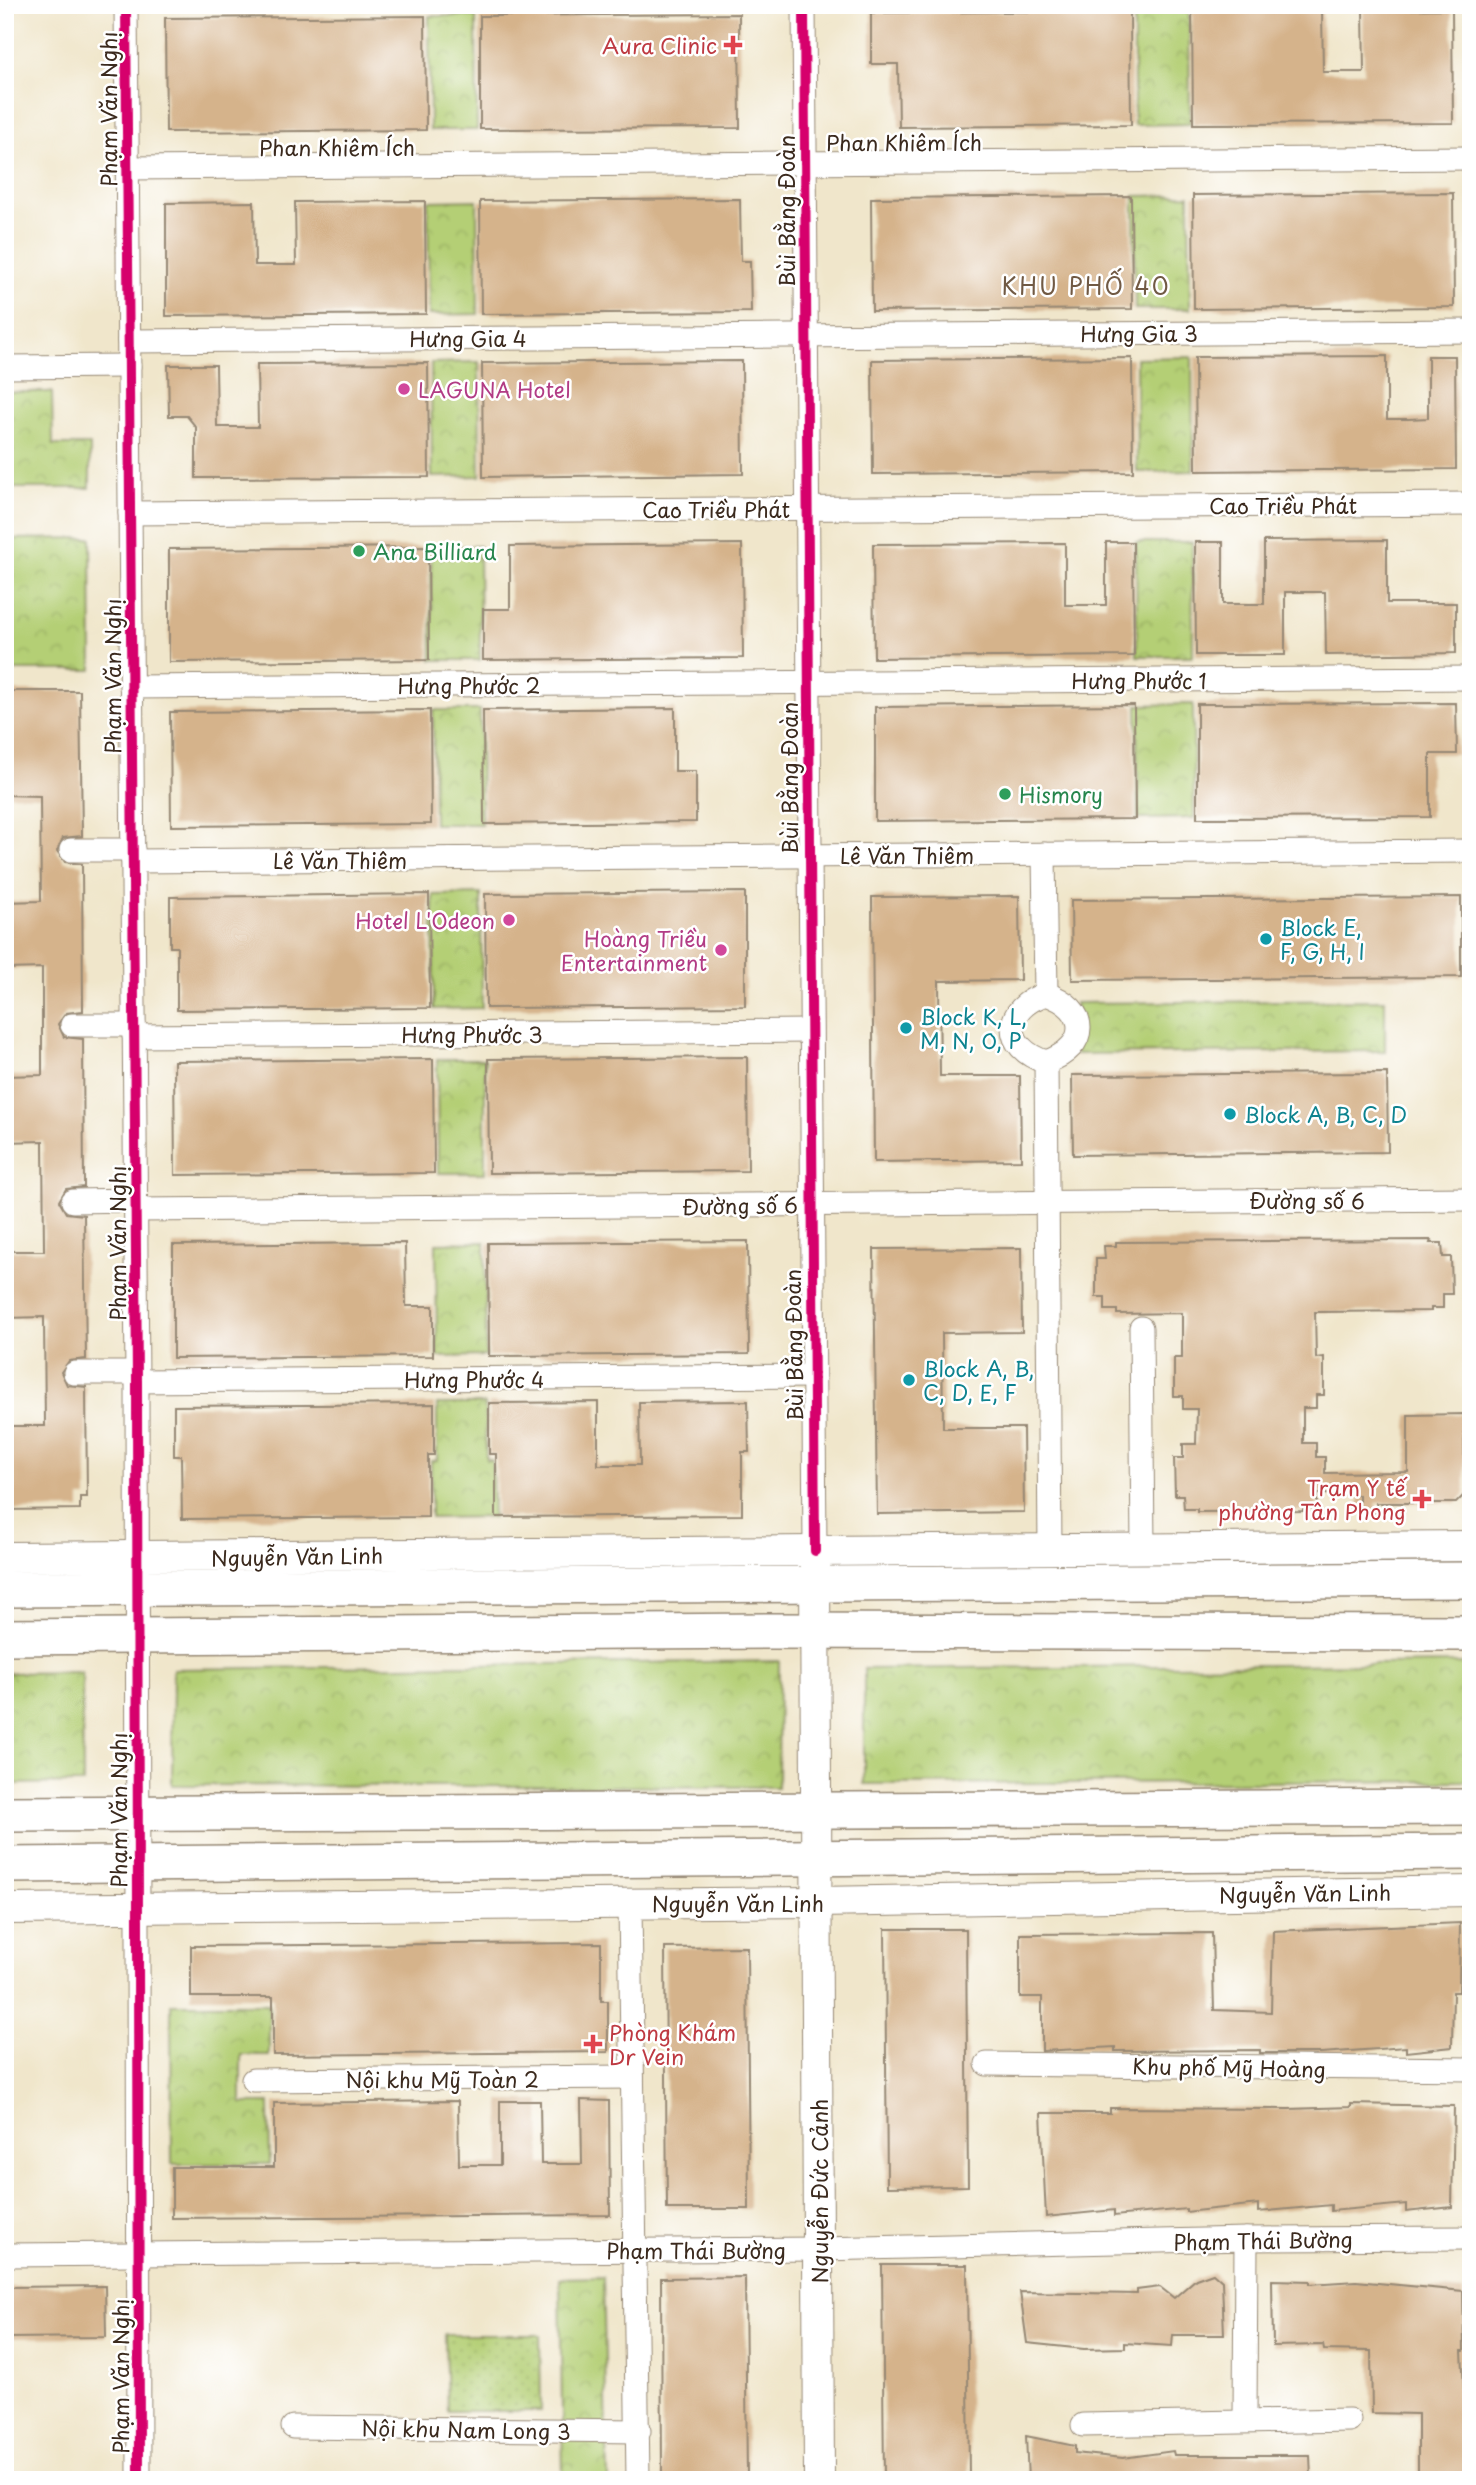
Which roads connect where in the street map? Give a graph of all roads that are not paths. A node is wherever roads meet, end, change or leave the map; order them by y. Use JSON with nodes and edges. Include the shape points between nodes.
{"nodes":[{"id":1,"x":126,"y":5,"type":"edge"},
{"id":2,"x":804,"y":5,"type":"edge"},
{"id":3,"x":1471,"y":158,"type":"edge"},
{"id":4,"x":805,"y":162,"type":"junction"},
{"id":5,"x":127,"y":167,"type":"junction"},
{"id":6,"x":1471,"y":331,"type":"edge"},
{"id":7,"x":806,"y":336,"type":"junction"},
{"id":8,"x":129,"y":341,"type":"junction"},
{"id":9,"x":129,"y":366,"type":"junction"},
{"id":10,"x":5,"y":367,"type":"edge"},
{"id":11,"x":1471,"y":504,"type":"edge"},
{"id":12,"x":807,"y":508,"type":"junction"},
{"id":13,"x":130,"y":513,"type":"junction"},
{"id":14,"x":1471,"y":678,"type":"edge"},
{"id":15,"x":807,"y":682,"type":"junction"},
{"id":16,"x":131,"y":687,"type":"junction"},
{"id":17,"x":71,"y":850,"type":"dead end"},
{"id":18,"x":1471,"y":851,"type":"edge"},
{"id":19,"x":1044,"y":854,"type":"junction"},
{"id":20,"x":133,"y":855,"type":"junction"},
{"id":21,"x":808,"y":856,"type":"junction"},
{"id":22,"x":1046,"y":994,"type":"junction"},
{"id":23,"x":72,"y":1025,"type":"dead end"},
{"id":24,"x":134,"y":1030,"type":"junction"},
{"id":25,"x":810,"y":1031,"type":"junction"},
{"id":26,"x":1046,"y":1062,"type":"junction"},
{"id":27,"x":1471,"y":1199,"type":"edge"},
{"id":28,"x":73,"y":1200,"type":"dead end"},
{"id":29,"x":1047,"y":1202,"type":"junction"},
{"id":30,"x":811,"y":1204,"type":"junction"},
{"id":31,"x":136,"y":1205,"type":"junction"},
{"id":32,"x":1141,"y":1328,"type":"dead end"},
{"id":33,"x":75,"y":1373,"type":"dead end"},
{"id":34,"x":812,"y":1376,"type":"junction"},
{"id":35,"x":137,"y":1377,"type":"junction"},
{"id":36,"x":1471,"y":1546,"type":"edge"},
{"id":37,"x":1050,"y":1549,"type":"junction"},
{"id":38,"x":5,"y":1557,"type":"edge"},
{"id":39,"x":1156,"y":1560,"type":"junction"},
{"id":40,"x":815,"y":1568,"type":"junction"},
{"id":41,"x":135,"y":1572,"type":"junction"},
{"id":42,"x":1471,"y":1580,"type":"edge"},
{"id":43,"x":5,"y":1589,"type":"edge"},
{"id":44,"x":816,"y":1632,"type":"junction"},
{"id":45,"x":1471,"y":1633,"type":"edge"},
{"id":46,"x":136,"y":1636,"type":"junction"},
{"id":47,"x":5,"y":1637,"type":"edge"},
{"id":48,"x":1471,"y":1807,"type":"edge"},
{"id":49,"x":816,"y":1812,"type":"junction"},
{"id":50,"x":137,"y":1813,"type":"junction"},
{"id":51,"x":5,"y":1814,"type":"edge"},
{"id":52,"x":1471,"y":1852,"type":"edge"},
{"id":53,"x":817,"y":1858,"type":"junction"},
{"id":54,"x":137,"y":1864,"type":"junction"},
{"id":55,"x":5,"y":1865,"type":"edge"},
{"id":56,"x":1471,"y":1891,"type":"edge"},
{"id":57,"x":817,"y":1902,"type":"junction"},
{"id":58,"x":630,"y":1903,"type":"junction"},
{"id":59,"x":138,"y":1908,"type":"junction"},
{"id":60,"x":5,"y":1909,"type":"edge"},
{"id":61,"x":987,"y":2064,"type":"dead end"},
{"id":62,"x":1471,"y":2069,"type":"edge"},
{"id":63,"x":632,"y":2077,"type":"junction"},
{"id":64,"x":253,"y":2080,"type":"dead end"},
{"id":65,"x":1471,"y":2238,"type":"edge"},
{"id":66,"x":1246,"y":2239,"type":"junction"},
{"id":67,"x":820,"y":2249,"type":"junction"},
{"id":68,"x":633,"y":2250,"type":"junction"},
{"id":69,"x":141,"y":2254,"type":"junction"},
{"id":70,"x":5,"y":2255,"type":"edge"},
{"id":71,"x":1349,"y":2420,"type":"dead end"},
{"id":72,"x":1245,"y":2421,"type":"junction"},
{"id":73,"x":1083,"y":2425,"type":"dead end"},
{"id":74,"x":293,"y":2427,"type":"dead end"},
{"id":75,"x":639,"y":2431,"type":"junction"},
{"id":76,"x":139,"y":2480,"type":"edge"},
{"id":77,"x":638,"y":2480,"type":"edge"},
{"id":78,"x":819,"y":2480,"type":"edge"}],
"edges":[{"from":1,"to":5,"type":"street","name":"Phạm Văn Nghị"},
{"from":2,"to":4,"type":"street","name":"Bùi Bằng Đoàn"},
{"from":3,"to":4,"type":"street","name":"Phan Khiêm Ích"},
{"from":4,"to":5,"type":"street","name":"Phan Khiêm Ích"},
{"from":4,"to":7,"type":"street","name":"Bùi Bằng Đoàn"},
{"from":5,"to":8,"type":"street","name":"Phạm Văn Nghị"},
{"from":6,"to":7,"type":"street","name":"Hưng Gia 3"},
{"from":7,"to":8,"type":"street","name":"Hưng Gia 4"},
{"from":7,"to":12,"type":"street","name":"Bùi Bằng Đoàn"},
{"from":8,"to":9,"type":"street","name":"Phạm Văn Nghị"},
{"from":9,"to":10,"type":"street"},
{"from":9,"to":13,"type":"street","name":"Phạm Văn Nghị"},
{"from":11,"to":12,"type":"street","name":"Cao Triều Phát"},
{"from":12,"to":13,"type":"street","name":"Cao Triều Phát"},
{"from":12,"to":15,"type":"street","name":"Bùi Bằng Đoàn"},
{"from":13,"to":16,"type":"street","name":"Phạm Văn Nghị"},
{"from":14,"to":15,"type":"street","name":"Hưng Phước 1"},
{"from":15,"to":16,"type":"street","name":"Hưng Phước 2"},
{"from":15,"to":21,"type":"street","name":"Bùi Bằng Đoàn"},
{"from":16,"to":20,"type":"street","name":"Phạm Văn Nghị"},
{"from":17,"to":20,"type":"street","name":"Lê Văn Thiêm"},
{"from":18,"to":19,"type":"street","name":"Lê Văn Thiêm"},
{"from":19,"to":21,"type":"street","name":"Lê Văn Thiêm"},
{"from":19,"to":22,"type":"street"},
{"from":20,"to":21,"type":"street","name":"Lê Văn Thiêm"},
{"from":20,"to":24,"type":"street","name":"Phạm Văn Nghị"},
{"from":21,"to":25,"type":"street","name":"Bùi Bằng Đoàn"},
{"from":22,"to":26,"type":"street","via":[[1066,1000],[1078,1017],[1078,1038],[1066,1055]]},
{"from":22,"to":26,"type":"street","via":[[1026,1000],[1013,1018],[1014,1038],[1026,1055]]},
{"from":23,"to":24,"type":"street","name":"Hưng Phước 3"},
{"from":24,"to":25,"type":"street","name":"Hưng Phước 3"},
{"from":24,"to":31,"type":"street","name":"Phạm Văn Nghị"},
{"from":25,"to":30,"type":"street","name":"Bùi Bằng Đoàn"},
{"from":26,"to":29,"type":"street"},
{"from":27,"to":29,"type":"street","name":"Đường số 6"},
{"from":28,"to":31,"type":"street","name":"Đường số 6"},
{"from":29,"to":30,"type":"street","name":"Đường số 6"},
{"from":29,"to":37,"type":"street"},
{"from":30,"to":31,"type":"street","name":"Đường số 6"},
{"from":30,"to":34,"type":"street","name":"Bùi Bằng Đoàn"},
{"from":31,"to":35,"type":"street","name":"Phạm Văn Nghị"},
{"from":32,"to":39,"type":"street"},
{"from":33,"to":35,"type":"street","name":"Hưng Phước 4"},
{"from":34,"to":35,"type":"street","name":"Hưng Phước 4"},
{"from":34,"to":40,"type":"street","name":"Bùi Bằng Đoàn"},
{"from":35,"to":41,"type":"street","name":"Phạm Văn Nghị"},
{"from":36,"to":39,"type":"main road","name":"Nguyễn Văn Linh"},
{"from":37,"to":39,"type":"main road","name":"Nguyễn Văn Linh"},
{"from":37,"to":40,"type":"main road","name":"Nguyễn Văn Linh"},
{"from":38,"to":41,"type":"main road","name":"Nguyễn Văn Linh"},
{"from":39,"to":40,"type":"highway","name":"Nguyễn Văn Linh"},
{"from":39,"to":42,"type":"highway","name":"Nguyễn Văn Linh"},
{"from":40,"to":41,"type":"highway","name":"Nguyễn Văn Linh"},
{"from":40,"to":44,"type":"main road","name":"Nguyễn Đức Cảnh"},
{"from":41,"to":43,"type":"highway","name":"Nguyễn Văn Linh"},
{"from":41,"to":46,"type":"street","name":"Phạm Văn Nghị"},
{"from":44,"to":45,"type":"highway"},
{"from":44,"to":46,"type":"highway"},
{"from":44,"to":49,"type":"main road","name":"Nguyễn Đức Cảnh"},
{"from":46,"to":47,"type":"highway"},
{"from":46,"to":50,"type":"street","name":"Phạm Văn Nghị"},
{"from":48,"to":49,"type":"highway"},
{"from":49,"to":50,"type":"highway"},
{"from":49,"to":53,"type":"main road","name":"Nguyễn Đức Cảnh"},
{"from":50,"to":51,"type":"highway"},
{"from":50,"to":54,"type":"street","name":"Phạm Văn Nghị"},
{"from":52,"to":53,"type":"highway","name":"Nguyễn Văn Linh"},
{"from":53,"to":54,"type":"highway","name":"Nguyễn Văn Linh"},
{"from":53,"to":57,"type":"main road","name":"Nguyễn Đức Cảnh"},
{"from":54,"to":55,"type":"highway","name":"Nguyễn Văn Linh"},
{"from":54,"to":59,"type":"street","name":"Phạm Văn Nghị"},
{"from":56,"to":57,"type":"main road","name":"Nguyễn Văn Linh"},
{"from":57,"to":58,"type":"main road","name":"Nguyễn Văn Linh"},
{"from":57,"to":67,"type":"main road","name":"Nguyễn Đức Cảnh"},
{"from":58,"to":59,"type":"main road","name":"Nguyễn Văn Linh"},
{"from":58,"to":63,"type":"street"},
{"from":59,"to":60,"type":"main road","name":"Nguyễn Văn Linh"},
{"from":59,"to":69,"type":"street","name":"Phạm Văn Nghị"},
{"from":61,"to":62,"type":"street","name":"Khu phố Mỹ Hoàng"},
{"from":63,"to":64,"type":"street","name":"Nội khu Mỹ Toàn 2"},
{"from":63,"to":68,"type":"street"},
{"from":65,"to":66,"type":"street","name":"Phạm Thái Bường"},
{"from":66,"to":67,"type":"street","name":"Phạm Thái Bường"},
{"from":66,"to":72,"type":"street"},
{"from":67,"to":68,"type":"street","name":"Phạm Thái Bường"},
{"from":67,"to":78,"type":"main road","name":"Nguyễn Đức Cảnh"},
{"from":68,"to":69,"type":"street","name":"Phạm Thái Bường"},
{"from":68,"to":75,"type":"street"},
{"from":69,"to":70,"type":"street","name":"Phạm Thái Bường"},
{"from":69,"to":76,"type":"street","name":"Phạm Văn Nghị"},
{"from":71,"to":72,"type":"street"},
{"from":72,"to":73,"type":"street"},
{"from":74,"to":75,"type":"street","name":"Nội khu Nam Long 3"},
{"from":75,"to":77,"type":"street"}]}
